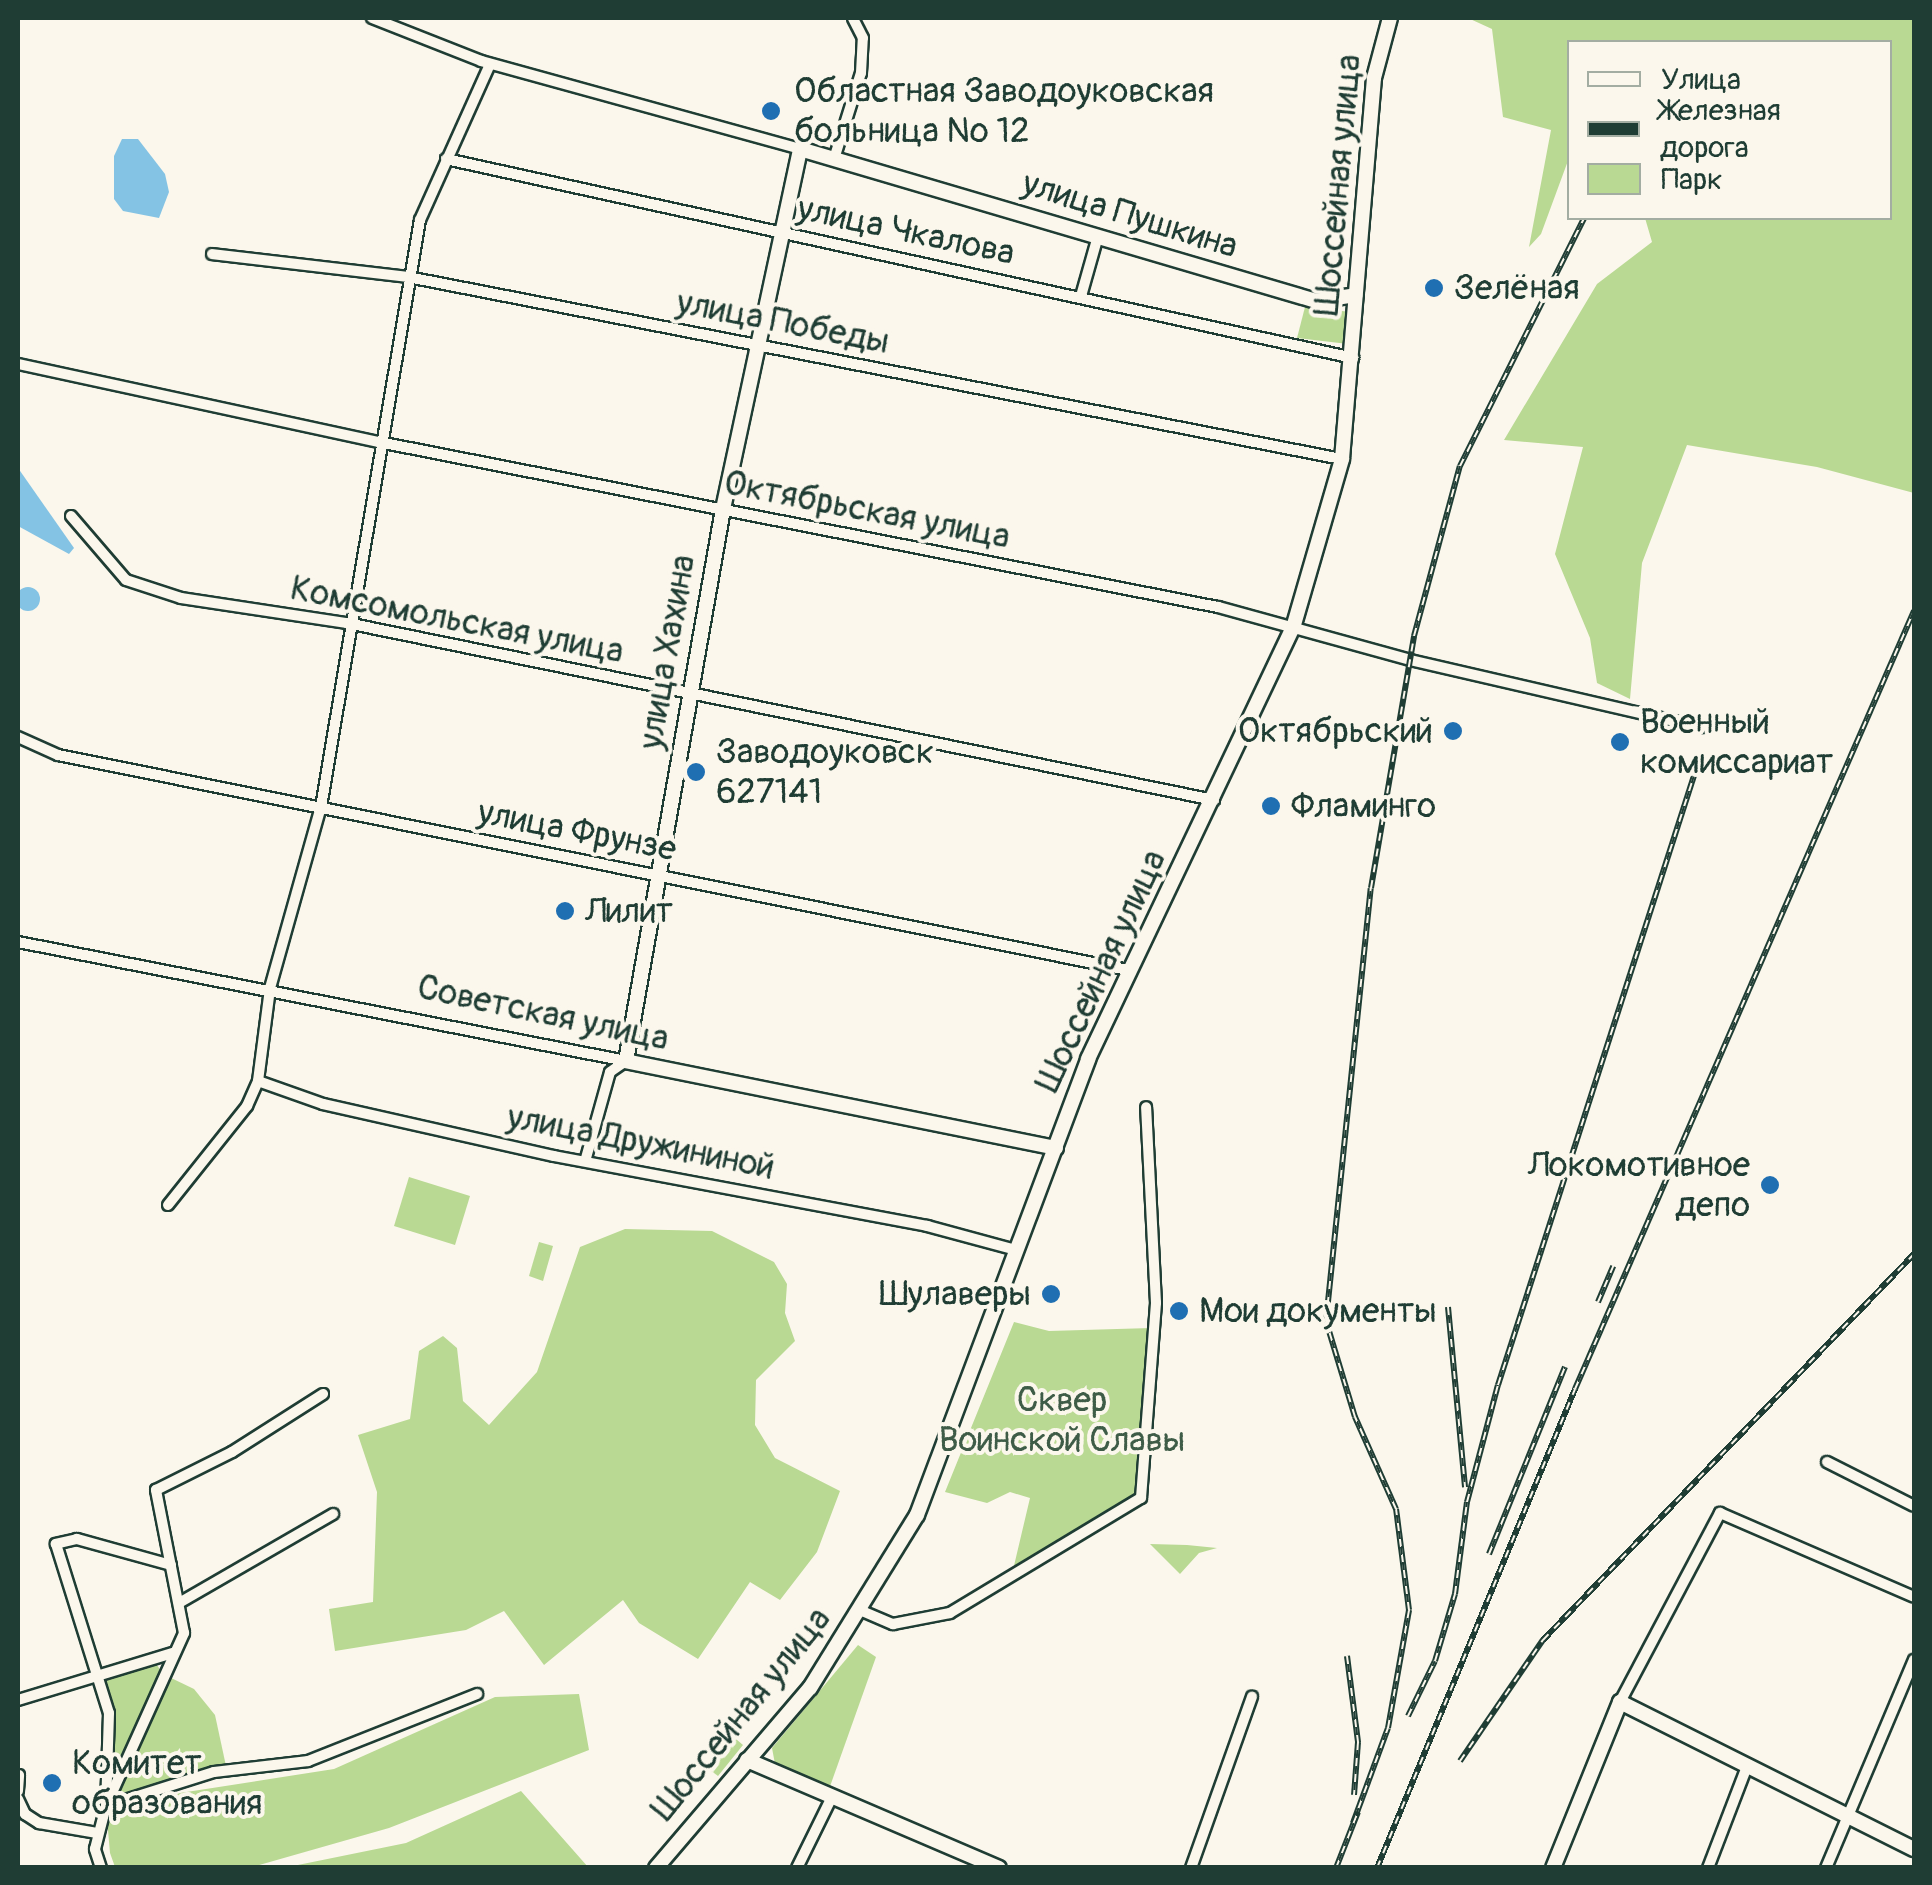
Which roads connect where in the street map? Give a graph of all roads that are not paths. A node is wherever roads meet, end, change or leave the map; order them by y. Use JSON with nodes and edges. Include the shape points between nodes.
{"nodes":[{"id":1,"x":372,"y":18,"type":"edge"},
{"id":2,"x":852,"y":18,"type":"edge"},
{"id":3,"x":1390,"y":18,"type":"edge"},
{"id":4,"x":490,"y":64,"type":"junction"},
{"id":5,"x":800,"y":149,"type":"junction"},
{"id":6,"x":834,"y":158,"type":"junction"},
{"id":7,"x":446,"y":159,"type":"junction"},
{"id":8,"x":778,"y":232,"type":"junction"},
{"id":9,"x":1098,"y":236,"type":"junction"},
{"id":10,"x":212,"y":254,"type":"dead end"},
{"id":11,"x":408,"y":277,"type":"junction"},
{"id":12,"x":1356,"y":295,"type":"junction"},
{"id":13,"x":1081,"y":296,"type":"junction"},
{"id":14,"x":755,"y":344,"type":"junction"},
{"id":15,"x":1353,"y":358,"type":"junction"},
{"id":16,"x":18,"y":364,"type":"edge"},
{"id":17,"x":379,"y":442,"type":"junction"},
{"id":18,"x":1342,"y":459,"type":"junction"},
{"id":19,"x":723,"y":509,"type":"junction"},
{"id":20,"x":71,"y":516,"type":"dead end"},
{"id":21,"x":347,"y":623,"type":"junction"},
{"id":22,"x":1293,"y":628,"type":"junction"},
{"id":23,"x":690,"y":693,"type":"junction"},
{"id":24,"x":1701,"y":727,"type":"dead end"},
{"id":25,"x":18,"y":737,"type":"edge"},
{"id":26,"x":1215,"y":800,"type":"junction"},
{"id":27,"x":321,"y":807,"type":"junction"},
{"id":28,"x":656,"y":875,"type":"junction"},
{"id":29,"x":18,"y":942,"type":"edge"},
{"id":30,"x":1128,"y":970,"type":"junction"},
{"id":31,"x":270,"y":988,"type":"junction"},
{"id":32,"x":626,"y":1061,"type":"junction"},
{"id":33,"x":258,"y":1081,"type":"junction"},
{"id":34,"x":1146,"y":1108,"type":"dead end"},
{"id":35,"x":1056,"y":1148,"type":"junction"},
{"id":36,"x":586,"y":1158,"type":"junction"},
{"id":37,"x":168,"y":1206,"type":"dead end"},
{"id":38,"x":1016,"y":1250,"type":"junction"},
{"id":39,"x":323,"y":1394,"type":"dead end"},
{"id":40,"x":1827,"y":1462,"type":"dead end"},
{"id":41,"x":1914,"y":1506,"type":"edge"},
{"id":42,"x":333,"y":1514,"type":"dead end"},
{"id":43,"x":171,"y":1565,"type":"junction"},
{"id":44,"x":1914,"y":1597,"type":"edge"},
{"id":45,"x":179,"y":1604,"type":"junction"},
{"id":46,"x":862,"y":1611,"type":"junction"},
{"id":47,"x":174,"y":1654,"type":"junction"},
{"id":48,"x":1914,"y":1660,"type":"edge"},
{"id":49,"x":98,"y":1674,"type":"junction"},
{"id":50,"x":478,"y":1694,"type":"dead end"},
{"id":51,"x":1252,"y":1697,"type":"dead end"},
{"id":52,"x":18,"y":1700,"type":"edge"},
{"id":53,"x":1620,"y":1702,"type":"junction"},
{"id":54,"x":747,"y":1760,"type":"junction"},
{"id":55,"x":1748,"y":1764,"type":"junction"},
{"id":56,"x":19,"y":1775,"type":"edge"},
{"id":57,"x":18,"y":1791,"type":"edge"},
{"id":58,"x":18,"y":1799,"type":"edge"},
{"id":59,"x":831,"y":1799,"type":"junction"},
{"id":60,"x":106,"y":1806,"type":"junction"},
{"id":61,"x":1847,"y":1812,"type":"junction"},
{"id":62,"x":97,"y":1833,"type":"junction"},
{"id":63,"x":1914,"y":1849,"type":"edge"},
{"id":64,"x":101,"y":1868,"type":"edge"},
{"id":65,"x":656,"y":1868,"type":"edge"},
{"id":66,"x":797,"y":1868,"type":"edge"},
{"id":67,"x":999,"y":1868,"type":"edge"},
{"id":68,"x":1191,"y":1868,"type":"edge"},
{"id":69,"x":1552,"y":1868,"type":"edge"},
{"id":70,"x":1708,"y":1868,"type":"edge"},
{"id":71,"x":1826,"y":1868,"type":"edge"}],
"edges":[{"from":1,"to":4,"type":"street","name":"улица Пушкина"},
{"from":2,"to":6,"type":"street","via":[[863,38],[862,73]]},
{"from":3,"to":12,"type":"street","name":"Шоссейная улица","via":[[1374,78]]},
{"from":4,"to":5,"type":"street","name":"улица Пушкина"},
{"from":4,"to":7,"type":"street"},
{"from":5,"to":6,"type":"street","name":"улица Пушкина"},
{"from":5,"to":8,"type":"street","name":"улица Хахина"},
{"from":6,"to":9,"type":"street","name":"улица Пушкина"},
{"from":7,"to":8,"type":"street","name":"улица Чкалова"},
{"from":7,"to":11,"type":"street","via":[[420,220]]},
{"from":8,"to":13,"type":"street","name":"улица Чкалова"},
{"from":8,"to":14,"type":"street","name":"улица Хахина"},
{"from":9,"to":12,"type":"street","name":"улица Пушкина","via":[[1316,302]]},
{"from":9,"to":13,"type":"street"},
{"from":10,"to":11,"type":"street","name":"улица Победы"},
{"from":11,"to":14,"type":"street","name":"улица Победы"},
{"from":11,"to":17,"type":"street"},
{"from":12,"to":15,"type":"street","name":"Шоссейная улица"},
{"from":13,"to":15,"type":"street","name":"улица Чкалова"},
{"from":14,"to":18,"type":"street","name":"улица Победы"},
{"from":14,"to":19,"type":"street","name":"улица Хахина"},
{"from":15,"to":18,"type":"street","name":"Шоссейная улица"},
{"from":16,"to":17,"type":"street","name":"Октябрьская улица"},
{"from":17,"to":19,"type":"street","name":"Октябрьская улица"},
{"from":17,"to":21,"type":"street"},
{"from":18,"to":22,"type":"street","name":"Шоссейная улица"},
{"from":19,"to":22,"type":"street","name":"Октябрьская улица","via":[[1218,607]]},
{"from":19,"to":23,"type":"street","name":"улица Хахина"},
{"from":20,"to":21,"type":"street","name":"Комсомольская улица","via":[[126,580],[181,598]]},
{"from":21,"to":23,"type":"street","name":"Комсомольская улица"},
{"from":21,"to":27,"type":"street"},
{"from":22,"to":24,"type":"street","name":"Октябрьская улица"},
{"from":22,"to":26,"type":"street","name":"Шоссейная улица"},
{"from":23,"to":26,"type":"street","name":"Комсомольская улица"},
{"from":23,"to":28,"type":"street","name":"улица Хахина"},
{"from":25,"to":27,"type":"street","name":"улица Фрунзе","via":[[58,755]]},
{"from":26,"to":30,"type":"street","name":"Шоссейная улица"},
{"from":27,"to":28,"type":"street","name":"улица Фрунзе"},
{"from":27,"to":31,"type":"street"},
{"from":28,"to":30,"type":"street","name":"улица Фрунзе"},
{"from":28,"to":32,"type":"street","name":"улица Хахина"},
{"from":29,"to":31,"type":"street","name":"Советская улица"},
{"from":30,"to":35,"type":"street","name":"Шоссейная улица"},
{"from":31,"to":32,"type":"street","name":"Советская улица"},
{"from":31,"to":33,"type":"street"},
{"from":32,"to":35,"type":"street","name":"Советская улица"},
{"from":32,"to":36,"type":"street","name":"улица Хахина","via":[[610,1072]]},
{"from":33,"to":36,"type":"street","name":"улица Дружининой","via":[[342,1108]]},
{"from":33,"to":37,"type":"street","via":[[247,1106]]},
{"from":34,"to":46,"type":"street","via":[[1156,1303],[1142,1498],[950,1613],[893,1624]]},
{"from":35,"to":38,"type":"street","name":"Шоссейная улица"},
{"from":36,"to":38,"type":"street","name":"улица Дружининой"},
{"from":38,"to":46,"type":"street","name":"Шоссейная улица","via":[[916,1515]]},
{"from":39,"to":43,"type":"street","via":[[156,1490]]},
{"from":40,"to":41,"type":"street"},
{"from":42,"to":45,"type":"street"},
{"from":43,"to":45,"type":"street"},
{"from":43,"to":49,"type":"street","via":[[76,1539],[56,1544]]},
{"from":44,"to":53,"type":"street","via":[[1720,1512]]},
{"from":45,"to":47,"type":"street","via":[[184,1633]]},
{"from":46,"to":54,"type":"street","name":"Шоссейная улица","via":[[810,1688]]},
{"from":47,"to":49,"type":"street"},
{"from":47,"to":60,"type":"street"},
{"from":48,"to":61,"type":"street"},
{"from":49,"to":52,"type":"street"},
{"from":49,"to":60,"type":"street","via":[[108,1713]]},
{"from":50,"to":60,"type":"street","via":[[308,1761],[214,1772]]},
{"from":51,"to":68,"type":"street"},
{"from":53,"to":55,"type":"street"},
{"from":53,"to":69,"type":"street"},
{"from":54,"to":59,"type":"street"},
{"from":54,"to":65,"type":"street","name":"Шоссейная улица"},
{"from":55,"to":61,"type":"street"},
{"from":55,"to":70,"type":"street"},
{"from":56,"to":57,"type":"street"},
{"from":58,"to":62,"type":"street","via":[[40,1823]]},
{"from":59,"to":66,"type":"street"},
{"from":59,"to":67,"type":"street"},
{"from":60,"to":62,"type":"street"},
{"from":61,"to":63,"type":"street"},
{"from":61,"to":71,"type":"street"},
{"from":62,"to":64,"type":"street"}]}
